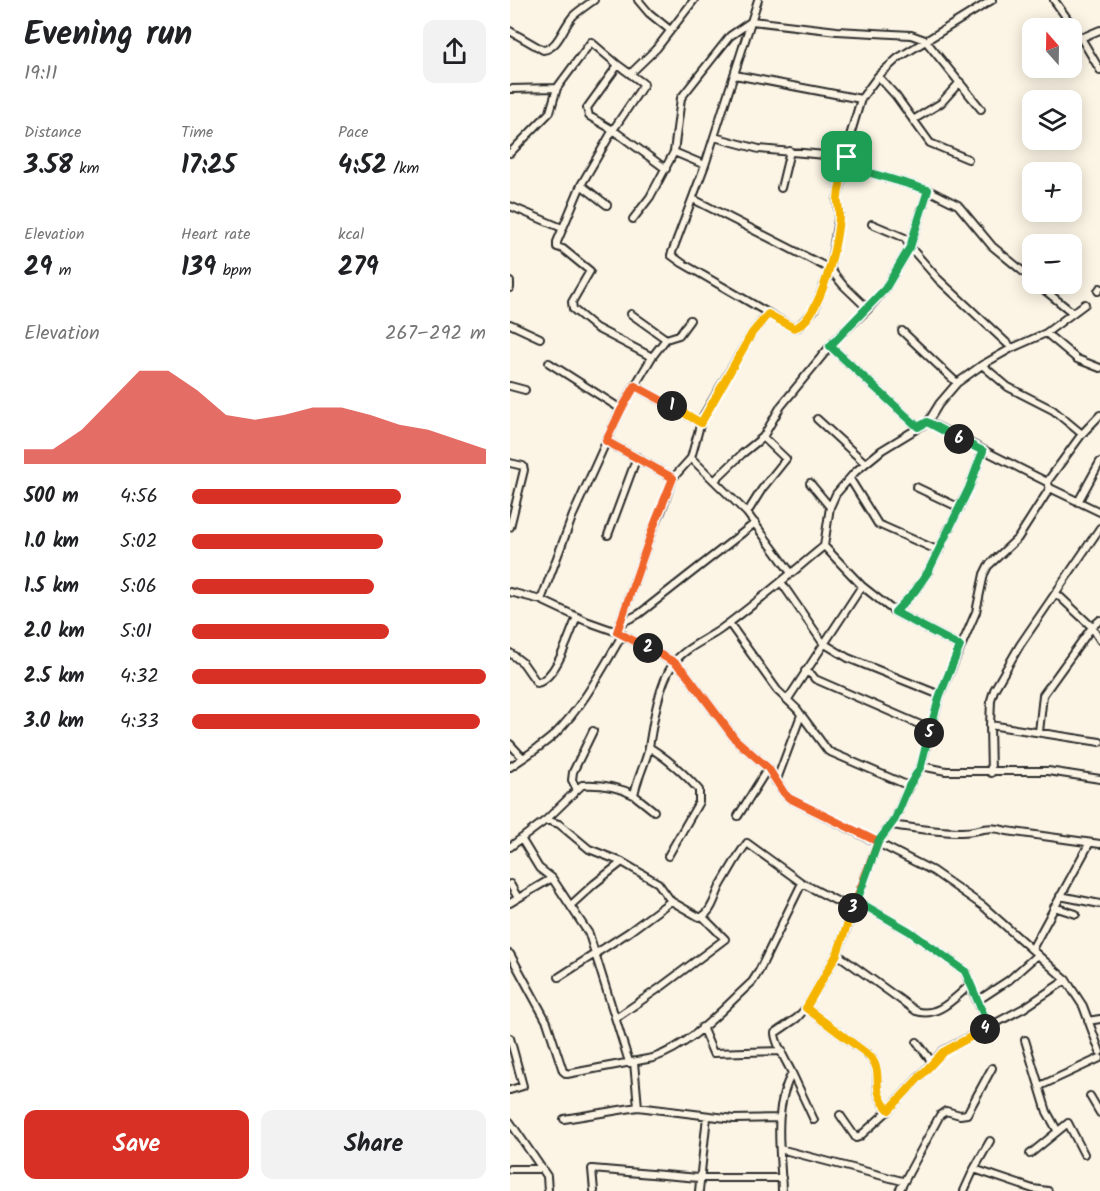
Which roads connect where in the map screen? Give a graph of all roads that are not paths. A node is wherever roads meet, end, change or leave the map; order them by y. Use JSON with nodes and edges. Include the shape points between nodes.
{"nodes":[{"id":1,"x":594,"y":0,"type":"edge"},
{"id":2,"x":638,"y":0,"type":"edge"},
{"id":3,"x":694,"y":0,"type":"edge"},
{"id":4,"x":758,"y":0,"type":"edge"},
{"id":5,"x":992,"y":0,"type":"edge"},
{"id":6,"x":1054,"y":0,"type":"edge"},
{"id":7,"x":1067,"y":18,"type":"edge"},
{"id":8,"x":752,"y":21,"type":"junction"},
{"id":9,"x":670,"y":30,"type":"junction"},
{"id":10,"x":1100,"y":30,"type":"edge"},
{"id":11,"x":510,"y":31,"type":"edge"},
{"id":12,"x":1082,"y":38,"type":"edge"},
{"id":13,"x":925,"y":40,"type":"junction"},
{"id":14,"x":1082,"y":40,"type":"edge"},
{"id":15,"x":618,"y":65,"type":"junction"},
{"id":16,"x":1100,"y":70,"type":"edge"},
{"id":17,"x":630,"y":74,"type":"junction"},
{"id":18,"x":735,"y":75,"type":"junction"},
{"id":19,"x":878,"y":76,"type":"junction"},
{"id":20,"x":960,"y":81,"type":"junction"},
{"id":21,"x":557,"y":88,"type":"junction"},
{"id":22,"x":510,"y":89,"type":"edge"},
{"id":23,"x":861,"y":99,"type":"junction"},
{"id":24,"x":981,"y":109,"type":"dead end"},
{"id":25,"x":914,"y":120,"type":"junction"},
{"id":26,"x":613,"y":130,"type":"junction"},
{"id":27,"x":714,"y":137,"type":"junction"},
{"id":28,"x":790,"y":151,"type":"junction"},
{"id":29,"x":674,"y":152,"type":"junction"},
{"id":30,"x":510,"y":153,"type":"edge"},
{"id":31,"x":847,"y":157,"type":"junction"},
{"id":32,"x":968,"y":159,"type":"dead end"},
{"id":33,"x":705,"y":165,"type":"junction"},
{"id":34,"x":666,"y":169,"type":"junction"},
{"id":35,"x":581,"y":185,"type":"junction"},
{"id":36,"x":781,"y":188,"type":"dead end"},
{"id":37,"x":928,"y":190,"type":"junction"},
{"id":38,"x":693,"y":199,"type":"junction"},
{"id":39,"x":607,"y":205,"type":"dead end"},
{"id":40,"x":510,"y":207,"type":"edge"},
{"id":41,"x":633,"y":219,"type":"dead end"},
{"id":42,"x":872,"y":224,"type":"dead end"},
{"id":43,"x":562,"y":228,"type":"junction"},
{"id":44,"x":910,"y":247,"type":"junction"},
{"id":45,"x":830,"y":269,"type":"junction"},
{"id":46,"x":1022,"y":271,"type":"edge"},
{"id":47,"x":510,"y":282,"type":"edge"},
{"id":48,"x":510,"y":288,"type":"edge"},
{"id":49,"x":1049,"y":294,"type":"edge"},
{"id":50,"x":1084,"y":304,"type":"dead end"},
{"id":51,"x":868,"y":309,"type":"junction"},
{"id":52,"x":1072,"y":313,"type":"junction"},
{"id":53,"x":631,"y":314,"type":"dead end"},
{"id":54,"x":768,"y":314,"type":"junction"},
{"id":55,"x":690,"y":320,"type":"dead end"},
{"id":56,"x":510,"y":324,"type":"edge"},
{"id":57,"x":902,"y":331,"type":"dead end"},
{"id":58,"x":1046,"y":333,"type":"junction"},
{"id":59,"x":540,"y":338,"type":"dead end"},
{"id":60,"x":666,"y":339,"type":"junction"},
{"id":61,"x":830,"y":346,"type":"junction"},
{"id":62,"x":1012,"y":348,"type":"junction"},
{"id":63,"x":652,"y":357,"type":"junction"},
{"id":64,"x":549,"y":363,"type":"dead end"},
{"id":65,"x":982,"y":365,"type":"junction"},
{"id":66,"x":1100,"y":368,"type":"edge"},
{"id":67,"x":957,"y":383,"type":"junction"},
{"id":68,"x":510,"y":386,"type":"edge"},
{"id":69,"x":635,"y":386,"type":"junction"},
{"id":70,"x":525,"y":390,"type":"dead end"},
{"id":71,"x":621,"y":410,"type":"junction"},
{"id":72,"x":1100,"y":415,"type":"edge"},
{"id":73,"x":817,"y":419,"type":"dead end"},
{"id":74,"x":927,"y":422,"type":"junction"},
{"id":75,"x":701,"y":423,"type":"junction"},
{"id":76,"x":918,"y":427,"type":"junction"},
{"id":77,"x":1082,"y":434,"type":"junction"},
{"id":78,"x":764,"y":437,"type":"junction"},
{"id":79,"x":606,"y":441,"type":"junction"},
{"id":80,"x":983,"y":451,"type":"junction"},
{"id":81,"x":637,"y":457,"type":"junction"},
{"id":82,"x":691,"y":458,"type":"junction"},
{"id":83,"x":1100,"y":462,"type":"edge"},
{"id":84,"x":510,"y":463,"type":"edge"},
{"id":85,"x":865,"y":463,"type":"junction"},
{"id":86,"x":673,"y":478,"type":"junction"},
{"id":87,"x":850,"y":479,"type":"junction"},
{"id":88,"x":715,"y":480,"type":"junction"},
{"id":89,"x":810,"y":483,"type":"dead end"},
{"id":90,"x":1048,"y":485,"type":"junction"},
{"id":91,"x":916,"y":487,"type":"dead end"},
{"id":92,"x":1078,"y":502,"type":"junction"},
{"id":93,"x":830,"y":507,"type":"junction"},
{"id":94,"x":960,"y":508,"type":"junction"},
{"id":95,"x":1100,"y":512,"type":"edge"},
{"id":96,"x":747,"y":513,"type":"junction"},
{"id":97,"x":755,"y":523,"type":"junction"},
{"id":98,"x":510,"y":527,"type":"edge"},
{"id":99,"x":1100,"y":528,"type":"edge"},
{"id":100,"x":608,"y":535,"type":"dead end"},
{"id":101,"x":824,"y":546,"type":"junction"},
{"id":102,"x":939,"y":551,"type":"junction"},
{"id":103,"x":791,"y":573,"type":"junction"},
{"id":104,"x":781,"y":582,"type":"junction"},
{"id":105,"x":862,"y":586,"type":"junction"},
{"id":106,"x":510,"y":592,"type":"edge"},
{"id":107,"x":1056,"y":593,"type":"junction"},
{"id":108,"x":541,"y":600,"type":"junction"},
{"id":109,"x":895,"y":612,"type":"junction"},
{"id":110,"x":577,"y":617,"type":"junction"},
{"id":111,"x":1100,"y":620,"type":"edge"},
{"id":112,"x":620,"y":623,"type":"junction"},
{"id":113,"x":729,"y":623,"type":"junction"},
{"id":114,"x":1092,"y":627,"type":"junction"},
{"id":115,"x":620,"y":633,"type":"junction"},
{"id":116,"x":1100,"y":640,"type":"edge"},
{"id":117,"x":823,"y":643,"type":"junction"},
{"id":118,"x":960,"y":646,"type":"junction"},
{"id":119,"x":510,"y":653,"type":"edge"},
{"id":120,"x":674,"y":662,"type":"junction"},
{"id":121,"x":805,"y":671,"type":"junction"},
{"id":122,"x":940,"y":695,"type":"junction"},
{"id":123,"x":788,"y":699,"type":"junction"},
{"id":124,"x":801,"y":715,"type":"junction"},
{"id":125,"x":990,"y":725,"type":"junction"},
{"id":126,"x":930,"y":729,"type":"junction"},
{"id":127,"x":593,"y":731,"type":"dead end"},
{"id":128,"x":1039,"y":732,"type":"junction"},
{"id":129,"x":1100,"y":742,"type":"edge"},
{"id":130,"x":510,"y":744,"type":"edge"},
{"id":131,"x":649,"y":747,"type":"junction"},
{"id":132,"x":523,"y":758,"type":"junction"},
{"id":133,"x":921,"y":766,"type":"junction"},
{"id":134,"x":510,"y":767,"type":"edge"},
{"id":135,"x":768,"y":768,"type":"junction"},
{"id":136,"x":991,"y":773,"type":"junction"},
{"id":137,"x":1100,"y":779,"type":"edge"},
{"id":138,"x":776,"y":782,"type":"junction"},
{"id":139,"x":909,"y":786,"type":"junction"},
{"id":140,"x":576,"y":789,"type":"junction"},
{"id":141,"x":634,"y":795,"type":"junction"},
{"id":142,"x":654,"y":811,"type":"dead end"},
{"id":143,"x":738,"y":816,"type":"dead end"},
{"id":144,"x":546,"y":820,"type":"junction"},
{"id":145,"x":891,"y":825,"type":"junction"},
{"id":146,"x":522,"y":840,"type":"junction"},
{"id":147,"x":878,"y":842,"type":"junction"},
{"id":148,"x":1089,"y":844,"type":"junction"},
{"id":149,"x":1100,"y":844,"type":"edge"},
{"id":150,"x":510,"y":847,"type":"edge"},
{"id":151,"x":668,"y":856,"type":"dead end"},
{"id":152,"x":622,"y":862,"type":"junction"},
{"id":153,"x":552,"y":878,"type":"junction"},
{"id":154,"x":802,"y":883,"type":"junction"},
{"id":155,"x":510,"y":884,"type":"edge"},
{"id":156,"x":1060,"y":896,"type":"junction"},
{"id":157,"x":518,"y":898,"type":"junction"},
{"id":158,"x":671,"y":901,"type":"junction"},
{"id":159,"x":857,"y":901,"type":"junction"},
{"id":160,"x":510,"y":903,"type":"edge"},
{"id":161,"x":1100,"y":904,"type":"edge"},
{"id":162,"x":571,"y":905,"type":"junction"},
{"id":163,"x":1054,"y":907,"type":"junction"},
{"id":164,"x":852,"y":909,"type":"junction"},
{"id":165,"x":1076,"y":914,"type":"dead end"},
{"id":166,"x":703,"y":916,"type":"junction"},
{"id":167,"x":1032,"y":949,"type":"junction"},
{"id":168,"x":510,"y":954,"type":"edge"},
{"id":169,"x":596,"y":954,"type":"junction"},
{"id":170,"x":837,"y":954,"type":"junction"},
{"id":171,"x":1037,"y":955,"type":"junction"},
{"id":172,"x":559,"y":977,"type":"dead end"},
{"id":173,"x":1066,"y":981,"type":"junction"},
{"id":174,"x":970,"y":984,"type":"junction"},
{"id":175,"x":977,"y":1001,"type":"junction"},
{"id":176,"x":806,"y":1008,"type":"junction"},
{"id":177,"x":616,"y":1018,"type":"junction"},
{"id":178,"x":1100,"y":1019,"type":"edge"},
{"id":179,"x":1088,"y":1022,"type":"junction"},
{"id":180,"x":702,"y":1027,"type":"junction"},
{"id":181,"x":989,"y":1027,"type":"junction"},
{"id":182,"x":510,"y":1038,"type":"edge"},
{"id":183,"x":1025,"y":1040,"type":"dead end"},
{"id":184,"x":917,"y":1042,"type":"dead end"},
{"id":185,"x":783,"y":1051,"type":"junction"},
{"id":186,"x":1100,"y":1052,"type":"edge"},
{"id":187,"x":1100,"y":1058,"type":"edge"},
{"id":188,"x":632,"y":1062,"type":"junction"},
{"id":189,"x":932,"y":1062,"type":"junction"},
{"id":190,"x":992,"y":1068,"type":"dead end"},
{"id":191,"x":792,"y":1074,"type":"junction"},
{"id":192,"x":1040,"y":1086,"type":"junction"},
{"id":193,"x":510,"y":1090,"type":"edge"},
{"id":194,"x":1090,"y":1096,"type":"dead end"},
{"id":195,"x":638,"y":1107,"type":"junction"},
{"id":196,"x":889,"y":1110,"type":"junction"},
{"id":197,"x":1100,"y":1113,"type":"edge"},
{"id":198,"x":840,"y":1115,"type":"dead end"},
{"id":199,"x":707,"y":1116,"type":"junction"},
{"id":200,"x":778,"y":1118,"type":"junction"},
{"id":201,"x":564,"y":1119,"type":"dead end"},
{"id":202,"x":814,"y":1119,"type":"dead end"},
{"id":203,"x":510,"y":1122,"type":"edge"},
{"id":204,"x":1057,"y":1130,"type":"junction"},
{"id":205,"x":990,"y":1141,"type":"dead end"},
{"id":206,"x":780,"y":1149,"type":"junction"},
{"id":207,"x":1030,"y":1154,"type":"dead end"},
{"id":208,"x":1084,"y":1154,"type":"dead end"},
{"id":209,"x":542,"y":1168,"type":"junction"},
{"id":210,"x":510,"y":1169,"type":"edge"},
{"id":211,"x":974,"y":1169,"type":"junction"},
{"id":212,"x":699,"y":1178,"type":"junction"},
{"id":213,"x":782,"y":1178,"type":"junction"},
{"id":214,"x":902,"y":1181,"type":"junction"},
{"id":215,"x":1032,"y":1190,"type":"edge"},
{"id":216,"x":548,"y":1191,"type":"edge"},
{"id":217,"x":594,"y":1191,"type":"edge"},
{"id":218,"x":699,"y":1191,"type":"edge"},
{"id":219,"x":782,"y":1191,"type":"edge"},
{"id":220,"x":898,"y":1191,"type":"edge"},
{"id":221,"x":964,"y":1191,"type":"edge"},
{"id":222,"x":1048,"y":1191,"type":"edge"}],
"edges":[{"from":1,"to":11,"type":"street","via":[[573,16],[548,50]]},
{"from":2,"to":9,"type":"street"},
{"from":3,"to":9,"type":"street"},
{"from":4,"to":8,"type":"street"},
{"from":5,"to":13,"type":"street"},
{"from":6,"to":7,"type":"street"},
{"from":8,"to":13,"type":"street","via":[[837,31],[911,34]]},
{"from":8,"to":18,"type":"street"},
{"from":8,"to":29,"type":"street","via":[[730,36],[681,98]]},
{"from":9,"to":17,"type":"street"},
{"from":10,"to":12,"type":"street"},
{"from":13,"to":19,"type":"street"},
{"from":13,"to":20,"type":"street"},
{"from":14,"to":16,"type":"street"},
{"from":15,"to":17,"type":"street"},
{"from":15,"to":21,"type":"street","via":[[591,42]]},
{"from":15,"to":26,"type":"street","via":[[587,111]]},
{"from":17,"to":26,"type":"street","via":[[644,84]]},
{"from":18,"to":23,"type":"street"},
{"from":18,"to":27,"type":"street"},
{"from":19,"to":23,"type":"street"},
{"from":19,"to":25,"type":"street"},
{"from":20,"to":24,"type":"street"},
{"from":20,"to":25,"type":"street","via":[[940,103]]},
{"from":21,"to":22,"type":"street"},
{"from":21,"to":30,"type":"street","via":[[550,112]]},
{"from":23,"to":31,"type":"street"},
{"from":25,"to":32,"type":"street","via":[[930,143]]},
{"from":26,"to":34,"type":"street"},
{"from":26,"to":35,"type":"street"},
{"from":27,"to":28,"type":"street","via":[[759,149]]},
{"from":27,"to":33,"type":"street"},
{"from":28,"to":31,"type":"street"},
{"from":28,"to":36,"type":"street"},
{"from":29,"to":33,"type":"street"},
{"from":29,"to":34,"type":"street"},
{"from":31,"to":37,"type":"street","via":[[857,169]]},
{"from":31,"to":45,"type":"street","via":[[837,200],[839,213]]},
{"from":33,"to":38,"type":"street"},
{"from":34,"to":41,"type":"street"},
{"from":35,"to":39,"type":"street"},
{"from":35,"to":43,"type":"street"},
{"from":37,"to":44,"type":"street"},
{"from":37,"to":46,"type":"street","via":[[958,205],[992,246]]},
{"from":38,"to":45,"type":"street"},
{"from":38,"to":54,"type":"street","via":[[671,255]]},
{"from":40,"to":43,"type":"street"},
{"from":42,"to":44,"type":"street","via":[[905,237]]},
{"from":43,"to":63,"type":"street","via":[[557,247],[590,271],[572,302],[573,309],[596,328]]},
{"from":44,"to":51,"type":"street"},
{"from":44,"to":62,"type":"street","via":[[938,279]]},
{"from":45,"to":51,"type":"street"},
{"from":45,"to":54,"type":"street","via":[[814,310],[798,327]]},
{"from":47,"to":48,"type":"street"},
{"from":49,"to":52,"type":"street"},
{"from":50,"to":52,"type":"street"},
{"from":51,"to":61,"type":"street"},
{"from":52,"to":58,"type":"street"},
{"from":53,"to":60,"type":"street"},
{"from":54,"to":75,"type":"street","via":[[752,333]]},
{"from":55,"to":60,"type":"street","via":[[679,335]]},
{"from":56,"to":59,"type":"street"},
{"from":57,"to":67,"type":"street"},
{"from":58,"to":62,"type":"street"},
{"from":58,"to":66,"type":"street","via":[[1077,359]]},
{"from":60,"to":63,"type":"street"},
{"from":61,"to":76,"type":"street"},
{"from":61,"to":78,"type":"street","via":[[781,406]]},
{"from":62,"to":65,"type":"street"},
{"from":63,"to":69,"type":"street"},
{"from":64,"to":71,"type":"street"},
{"from":65,"to":67,"type":"street"},
{"from":65,"to":77,"type":"street","via":[[1008,387],[1053,410]]},
{"from":67,"to":74,"type":"street"},
{"from":68,"to":70,"type":"street"},
{"from":69,"to":71,"type":"street"},
{"from":69,"to":75,"type":"street"},
{"from":71,"to":79,"type":"street"},
{"from":72,"to":77,"type":"street"},
{"from":73,"to":85,"type":"street"},
{"from":74,"to":76,"type":"street"},
{"from":74,"to":80,"type":"street"},
{"from":75,"to":82,"type":"street"},
{"from":76,"to":85,"type":"street"},
{"from":77,"to":90,"type":"street"},
{"from":78,"to":88,"type":"street"},
{"from":78,"to":96,"type":"street","via":[[786,459]]},
{"from":79,"to":81,"type":"street"},
{"from":79,"to":108,"type":"street"},
{"from":80,"to":90,"type":"street"},
{"from":80,"to":94,"type":"street"},
{"from":81,"to":86,"type":"street"},
{"from":81,"to":100,"type":"street"},
{"from":82,"to":86,"type":"street"},
{"from":82,"to":88,"type":"street"},
{"from":83,"to":92,"type":"street"},
{"from":84,"to":98,"type":"street","via":[[523,466],[524,470]]},
{"from":85,"to":87,"type":"street"},
{"from":86,"to":112,"type":"street"},
{"from":87,"to":93,"type":"street"},
{"from":87,"to":102,"type":"street","via":[[878,524]]},
{"from":88,"to":96,"type":"street"},
{"from":89,"to":93,"type":"street"},
{"from":90,"to":92,"type":"street"},
{"from":90,"to":118,"type":"street","via":[[1018,538],[988,566],[976,612]]},
{"from":91,"to":94,"type":"street"},
{"from":92,"to":95,"type":"street"},
{"from":93,"to":101,"type":"street"},
{"from":94,"to":102,"type":"street"},
{"from":96,"to":97,"type":"street"},
{"from":97,"to":103,"type":"street"},
{"from":97,"to":112,"type":"street","via":[[639,614]]},
{"from":99,"to":107,"type":"street"},
{"from":101,"to":103,"type":"street"},
{"from":101,"to":105,"type":"street"},
{"from":102,"to":109,"type":"street","via":[[922,581]]},
{"from":103,"to":104,"type":"street"},
{"from":104,"to":113,"type":"street"},
{"from":104,"to":117,"type":"street"},
{"from":105,"to":109,"type":"street"},
{"from":105,"to":117,"type":"street"},
{"from":106,"to":108,"type":"street"},
{"from":107,"to":114,"type":"street"},
{"from":107,"to":125,"type":"street","via":[[997,684],[991,700]]},
{"from":108,"to":110,"type":"street"},
{"from":109,"to":118,"type":"street"},
{"from":110,"to":115,"type":"street"},
{"from":110,"to":119,"type":"street","via":[[552,672],[541,683]]},
{"from":111,"to":114,"type":"street"},
{"from":112,"to":115,"type":"street"},
{"from":113,"to":120,"type":"street"},
{"from":113,"to":123,"type":"street","via":[[777,690]]},
{"from":114,"to":116,"type":"street"},
{"from":114,"to":128,"type":"street","via":[[1043,695]]},
{"from":115,"to":120,"type":"street"},
{"from":115,"to":132,"type":"street","via":[[595,682],[568,719]]},
{"from":117,"to":121,"type":"street"},
{"from":117,"to":122,"type":"street","via":[[848,658]]},
{"from":118,"to":122,"type":"street"},
{"from":120,"to":131,"type":"street","via":[[657,706]]},
{"from":120,"to":135,"type":"street","via":[[735,739]]},
{"from":121,"to":123,"type":"street"},
{"from":121,"to":126,"type":"street","via":[[815,679]]},
{"from":122,"to":126,"type":"street"},
{"from":123,"to":124,"type":"street"},
{"from":124,"to":138,"type":"street"},
{"from":124,"to":139,"type":"street","via":[[828,750]]},
{"from":125,"to":128,"type":"street"},
{"from":125,"to":136,"type":"street"},
{"from":126,"to":133,"type":"street"},
{"from":127,"to":140,"type":"street","via":[[573,772]]},
{"from":128,"to":129,"type":"street"},
{"from":130,"to":132,"type":"street"},
{"from":131,"to":141,"type":"street"},
{"from":131,"to":151,"type":"street","via":[[699,790],[699,802]]},
{"from":132,"to":134,"type":"street"},
{"from":133,"to":136,"type":"street"},
{"from":133,"to":139,"type":"street"},
{"from":135,"to":138,"type":"street"},
{"from":135,"to":143,"type":"street"},
{"from":136,"to":137,"type":"street","via":[[1048,771]]},
{"from":138,"to":147,"type":"street","via":[[789,798]]},
{"from":139,"to":145,"type":"street"},
{"from":140,"to":141,"type":"street","via":[[582,784],[594,784]]},
{"from":140,"to":144,"type":"street"},
{"from":141,"to":142,"type":"street"},
{"from":144,"to":146,"type":"street"},
{"from":144,"to":152,"type":"street","via":[[559,824],[590,849]]},
{"from":145,"to":147,"type":"street"},
{"from":145,"to":148,"type":"street","via":[[962,832],[993,827]]},
{"from":146,"to":150,"type":"street"},
{"from":146,"to":153,"type":"street","via":[[539,868]]},
{"from":147,"to":159,"type":"street"},
{"from":147,"to":167,"type":"street","via":[[971,896]]},
{"from":148,"to":149,"type":"street"},
{"from":148,"to":156,"type":"street"},
{"from":152,"to":158,"type":"street","via":[[657,883]]},
{"from":152,"to":162,"type":"street"},
{"from":153,"to":157,"type":"street"},
{"from":153,"to":162,"type":"street"},
{"from":154,"to":164,"type":"street"},
{"from":154,"to":166,"type":"street","via":[[747,843]]},
{"from":154,"to":180,"type":"street","via":[[752,982]]},
{"from":155,"to":157,"type":"street"},
{"from":156,"to":161,"type":"street"},
{"from":156,"to":163,"type":"street"},
{"from":157,"to":160,"type":"street"},
{"from":158,"to":166,"type":"street"},
{"from":158,"to":169,"type":"street"},
{"from":159,"to":164,"type":"street"},
{"from":159,"to":174,"type":"street","via":[[956,964],[965,971]]},
{"from":162,"to":169,"type":"street"},
{"from":163,"to":165,"type":"street"},
{"from":163,"to":167,"type":"street"},
{"from":164,"to":170,"type":"street"},
{"from":166,"to":177,"type":"street","via":[[725,939]]},
{"from":167,"to":171,"type":"street"},
{"from":168,"to":188,"type":"street","via":[[547,1022],[563,1071],[567,1074]]},
{"from":169,"to":172,"type":"street"},
{"from":169,"to":177,"type":"street"},
{"from":170,"to":174,"type":"street","via":[[923,1013],[939,1010]]},
{"from":170,"to":176,"type":"street"},
{"from":171,"to":173,"type":"street"},
{"from":171,"to":175,"type":"street"},
{"from":173,"to":179,"type":"street","via":[[1083,1006]]},
{"from":173,"to":181,"type":"street"},
{"from":174,"to":175,"type":"street"},
{"from":175,"to":181,"type":"street"},
{"from":176,"to":185,"type":"street","via":[[775,1033]]},
{"from":176,"to":196,"type":"street","via":[[875,1062],[876,1089]]},
{"from":177,"to":188,"type":"street"},
{"from":178,"to":179,"type":"street"},
{"from":179,"to":186,"type":"street"},
{"from":180,"to":185,"type":"street","via":[[713,1053]]},
{"from":180,"to":188,"type":"street","via":[[680,1047]]},
{"from":181,"to":189,"type":"street","via":[[948,1048]]},
{"from":182,"to":193,"type":"street","via":[[523,1086]]},
{"from":183,"to":192,"type":"street"},
{"from":184,"to":189,"type":"street"},
{"from":185,"to":191,"type":"street"},
{"from":187,"to":192,"type":"street"},
{"from":188,"to":195,"type":"street"},
{"from":189,"to":196,"type":"street"},
{"from":190,"to":214,"type":"street","via":[[967,1114],[941,1113]]},
{"from":191,"to":200,"type":"street","via":[[781,1098]]},
{"from":191,"to":202,"type":"street"},
{"from":192,"to":204,"type":"street"},
{"from":194,"to":197,"type":"street"},
{"from":195,"to":199,"type":"street"},
{"from":195,"to":201,"type":"street"},
{"from":196,"to":198,"type":"street","via":[[856,1138]]},
{"from":199,"to":200,"type":"street"},
{"from":199,"to":212,"type":"street"},
{"from":200,"to":206,"type":"street"},
{"from":203,"to":209,"type":"street"},
{"from":204,"to":207,"type":"street"},
{"from":204,"to":208,"type":"street","via":[[1070,1124]]},
{"from":205,"to":211,"type":"street"},
{"from":206,"to":213,"type":"street"},
{"from":206,"to":214,"type":"street"},
{"from":209,"to":210,"type":"street"},
{"from":209,"to":216,"type":"street"},
{"from":211,"to":215,"type":"street"},
{"from":211,"to":221,"type":"street"},
{"from":212,"to":213,"type":"street"},
{"from":212,"to":217,"type":"street","via":[[592,1169]]},
{"from":212,"to":218,"type":"street"},
{"from":213,"to":219,"type":"street"},
{"from":214,"to":220,"type":"street"},
{"from":215,"to":222,"type":"street"}]}
